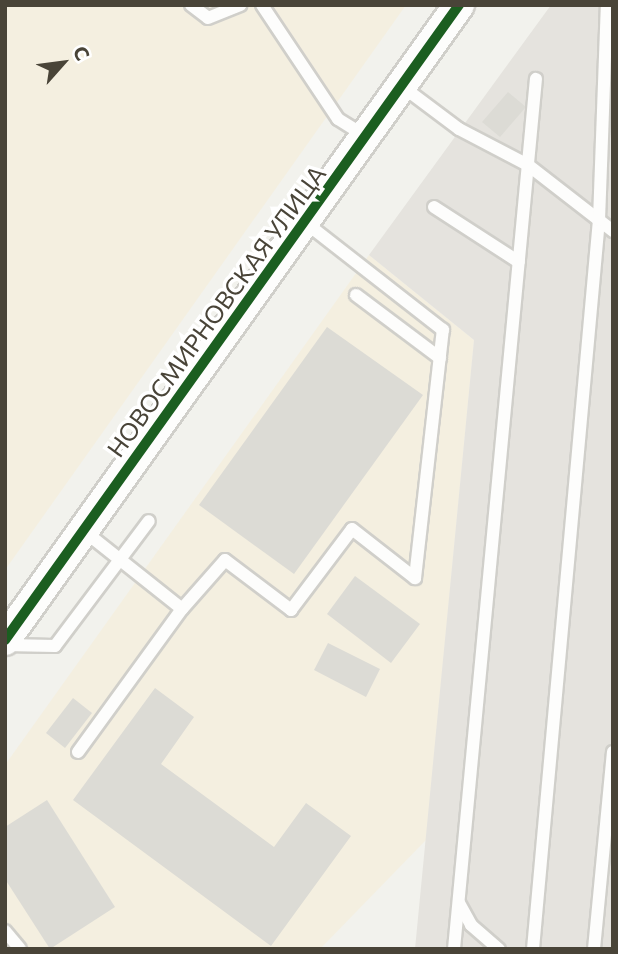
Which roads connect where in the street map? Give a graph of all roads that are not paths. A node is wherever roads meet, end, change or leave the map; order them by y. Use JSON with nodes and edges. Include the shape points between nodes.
{"nodes":[{"id":1,"x":191,"y":5,"type":"edge"},
{"id":2,"x":240,"y":5,"type":"edge"},
{"id":3,"x":262,"y":5,"type":"edge"},
{"id":4,"x":459,"y":5,"type":"edge"},
{"id":5,"x":607,"y":5,"type":"edge"},
{"id":6,"x":536,"y":79,"type":"dead end"},
{"id":7,"x":403,"y":87,"type":"junction"},
{"id":8,"x":367,"y":137,"type":"junction"},
{"id":9,"x":528,"y":165,"type":"junction"},
{"id":10,"x":434,"y":207,"type":"dead end"},
{"id":11,"x":599,"y":220,"type":"junction"},
{"id":12,"x":306,"y":223,"type":"junction"},
{"id":13,"x":613,"y":230,"type":"edge"},
{"id":14,"x":519,"y":262,"type":"junction"},
{"id":15,"x":356,"y":295,"type":"dead end"},
{"id":16,"x":440,"y":358,"type":"junction"},
{"id":17,"x":149,"y":522,"type":"dead end"},
{"id":18,"x":83,"y":531,"type":"junction"},
{"id":19,"x":119,"y":559,"type":"junction"},
{"id":20,"x":182,"y":609,"type":"junction"},
{"id":21,"x":5,"y":643,"type":"edge"},
{"id":22,"x":78,"y":752,"type":"dead end"},
{"id":23,"x":613,"y":752,"type":"edge"},
{"id":24,"x":459,"y":903,"type":"junction"},
{"id":25,"x":5,"y":930,"type":"edge"},
{"id":26,"x":20,"y":949,"type":"edge"},
{"id":27,"x":454,"y":949,"type":"edge"},
{"id":28,"x":499,"y":949,"type":"edge"},
{"id":29,"x":533,"y":949,"type":"edge"},
{"id":30,"x":594,"y":949,"type":"edge"}],
"edges":[{"from":1,"to":2,"type":"lane","via":[[208,18]]},
{"from":3,"to":8,"type":"lane","via":[[338,119]]},
{"from":4,"to":7,"type":"street","name":"НОВОСМИРНОВСКАЯ УЛИЦА"},
{"from":5,"to":11,"type":"lane"},
{"from":6,"to":9,"type":"lane"},
{"from":7,"to":8,"type":"street","name":"НОВОСМИРНОВСКАЯ УЛИЦА"},
{"from":7,"to":9,"type":"lane","via":[[459,129]]},
{"from":8,"to":12,"type":"street","name":"НОВОСМИРНОВСКАЯ УЛИЦА"},
{"from":9,"to":11,"type":"lane"},
{"from":9,"to":14,"type":"lane"},
{"from":10,"to":14,"type":"lane"},
{"from":11,"to":13,"type":"lane"},
{"from":11,"to":29,"type":"lane"},
{"from":12,"to":16,"type":"lane","via":[[443,330]]},
{"from":12,"to":18,"type":"street","name":"НОВОСМИРНОВСКАЯ УЛИЦА"},
{"from":14,"to":24,"type":"lane"},
{"from":15,"to":16,"type":"lane"},
{"from":16,"to":20,"type":"lane","via":[[415,578],[352,529],[291,610],[225,560]]},
{"from":17,"to":19,"type":"lane"},
{"from":18,"to":19,"type":"lane"},
{"from":18,"to":21,"type":"street","name":"НОВОСМИРНОВСКАЯ УЛИЦА"},
{"from":19,"to":20,"type":"lane"},
{"from":19,"to":21,"type":"lane","via":[[55,646]]},
{"from":20,"to":22,"type":"lane"},
{"from":23,"to":30,"type":"lane"},
{"from":24,"to":27,"type":"lane"},
{"from":24,"to":28,"type":"lane","via":[[471,925]]},
{"from":25,"to":26,"type":"lane"}]}
